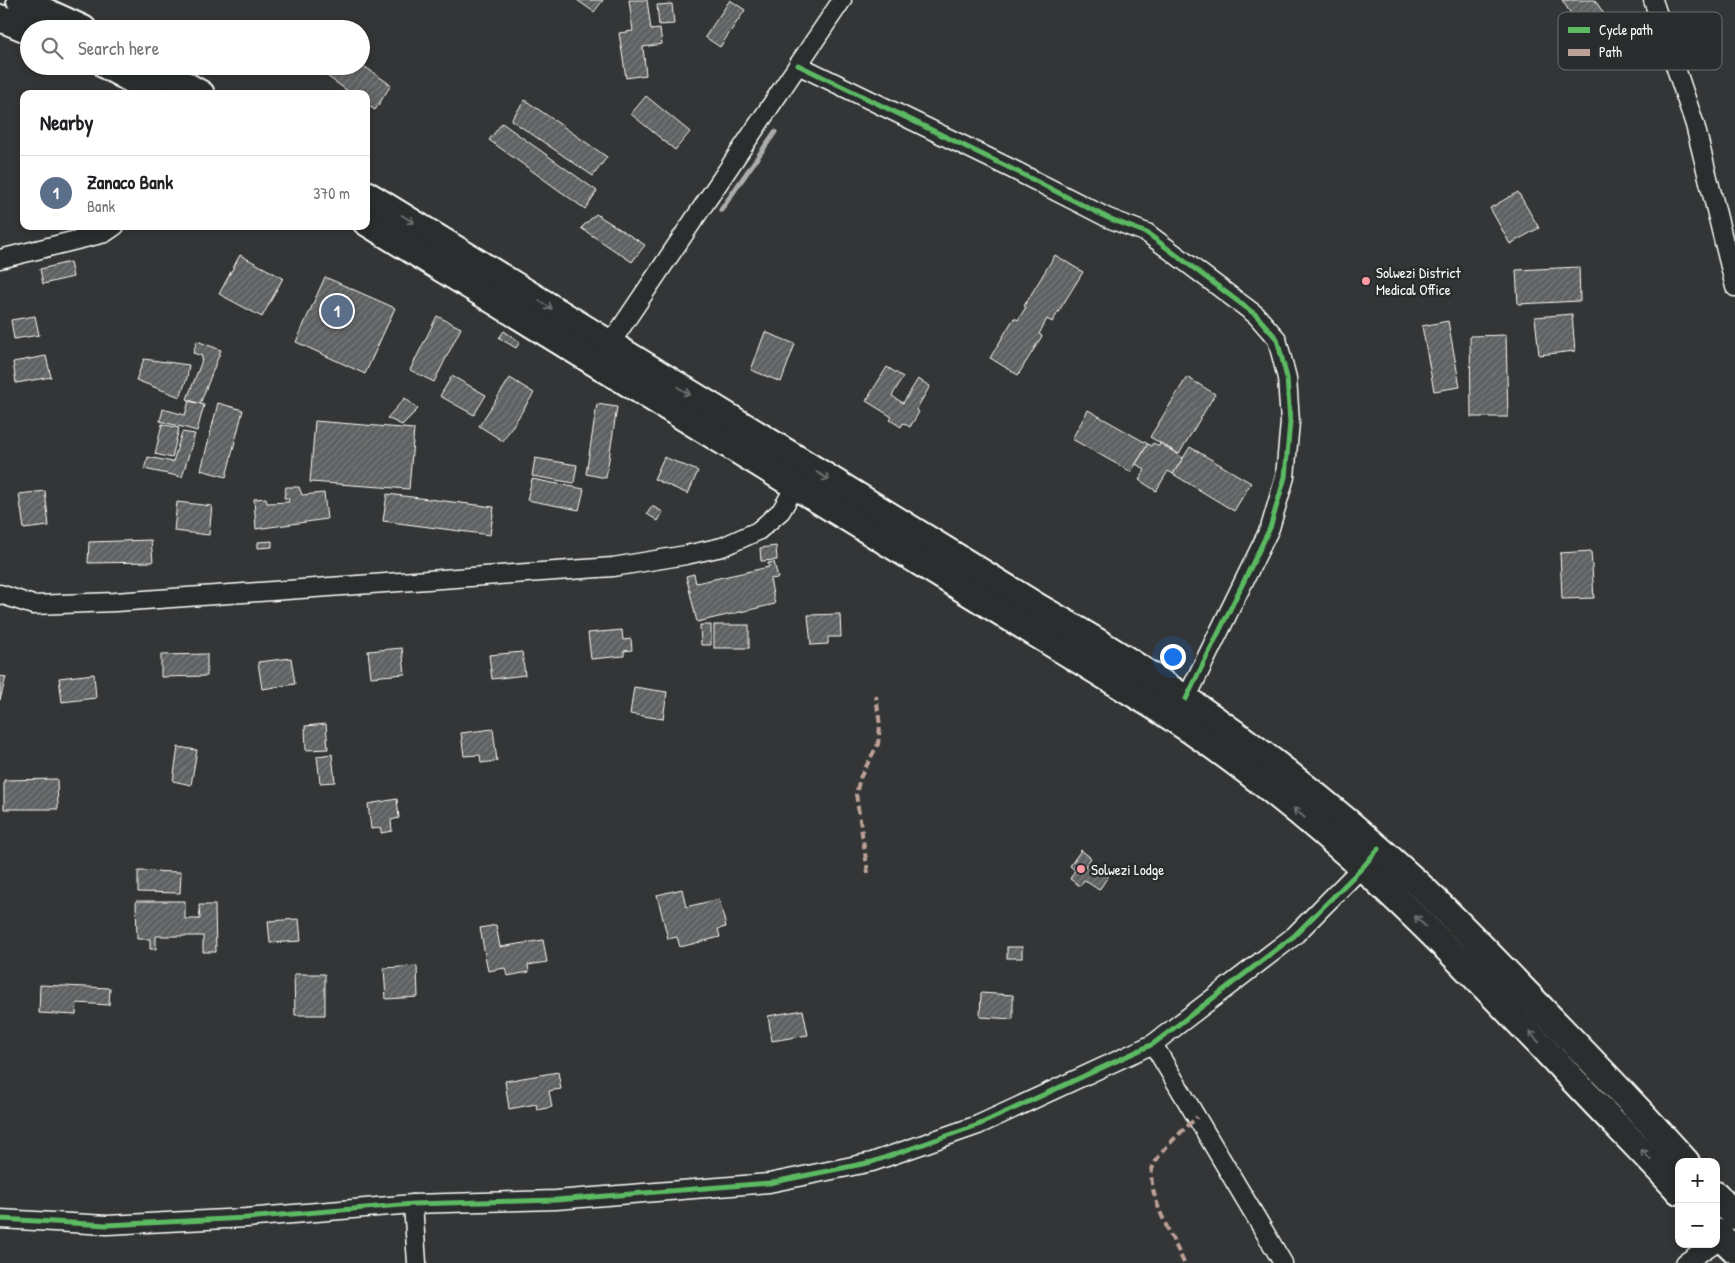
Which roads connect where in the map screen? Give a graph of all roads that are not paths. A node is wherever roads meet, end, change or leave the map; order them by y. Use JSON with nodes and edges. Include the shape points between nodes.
{"nodes":[{"id":1,"x":20,"y":0,"type":"edge"},
{"id":2,"x":842,"y":0,"type":"edge"},
{"id":3,"x":1653,"y":0,"type":"edge"},
{"id":4,"x":1657,"y":12,"type":"edge"},
{"id":5,"x":0,"y":18,"type":"edge"},
{"id":6,"x":63,"y":20,"type":"edge"},
{"id":7,"x":20,"y":26,"type":"edge"},
{"id":8,"x":798,"y":66,"type":"junction"},
{"id":9,"x":1677,"y":70,"type":"edge"},
{"id":10,"x":123,"y":75,"type":"edge"},
{"id":11,"x":168,"y":75,"type":"edge"},
{"id":12,"x":151,"y":90,"type":"edge"},
{"id":13,"x":195,"y":90,"type":"edge"},
{"id":14,"x":370,"y":196,"type":"edge"},
{"id":15,"x":370,"y":224,"type":"edge"},
{"id":16,"x":109,"y":230,"type":"edge"},
{"id":17,"x":0,"y":259,"type":"edge"},
{"id":18,"x":1735,"y":287,"type":"edge"},
{"id":19,"x":610,"y":344,"type":"junction"},
{"id":20,"x":795,"y":487,"type":"junction"},
{"id":21,"x":0,"y":594,"type":"edge"},
{"id":22,"x":1186,"y":699,"type":"junction"},
{"id":23,"x":1370,"y":858,"type":"junction"},
{"id":24,"x":1153,"y":1044,"type":"junction"},
{"id":25,"x":1682,"y":1158,"type":"edge"},
{"id":26,"x":1675,"y":1187,"type":"edge"},
{"id":27,"x":1720,"y":1199,"type":"edge"},
{"id":28,"x":413,"y":1204,"type":"junction"},
{"id":29,"x":1735,"y":1216,"type":"edge"},
{"id":30,"x":0,"y":1219,"type":"edge"},
{"id":31,"x":1721,"y":1241,"type":"edge"},
{"id":32,"x":417,"y":1263,"type":"edge"},
{"id":33,"x":1283,"y":1263,"type":"edge"},
{"id":34,"x":1685,"y":1263,"type":"edge"}],
"edges":[{"from":1,"to":6,"type":"highway"},
{"from":2,"to":8,"type":"street"},
{"from":3,"to":4,"type":"street"},
{"from":5,"to":7,"type":"highway"},
{"from":8,"to":19,"type":"street"},
{"from":8,"to":22,"type":"street","via":[[1108,218],[1147,233],[1256,315],[1276,339],[1287,378],[1290,422],[1285,476],[1270,528]]},
{"from":9,"to":18,"type":"street","via":[[1695,125]]},
{"from":10,"to":12,"type":"highway"},
{"from":11,"to":13,"type":"highway"},
{"from":14,"to":19,"type":"highway","one_way":true},
{"from":15,"to":20,"type":"highway"},
{"from":16,"to":17,"type":"street"},
{"from":19,"to":22,"type":"highway","one_way":true,"via":[[1038,608],[1092,637]]},
{"from":20,"to":21,"type":"street","via":[[781,511],[758,532],[722,547],[613,567],[115,602],[33,604]]},
{"from":23,"to":20,"type":"highway","one_way":true,"via":[[1186,726]]},
{"from":22,"to":23,"type":"highway","via":[[1265,756]]},
{"from":23,"to":24,"type":"street","via":[[1294,936]]},
{"from":23,"to":25,"type":"highway","via":[[1418,884],[1615,1083]]},
{"from":26,"to":23,"type":"highway","one_way":true},
{"from":24,"to":28,"type":"street","via":[[978,1125],[872,1162],[768,1183],[556,1200]]},
{"from":24,"to":33,"type":"street"},
{"from":27,"to":29,"type":"highway"},
{"from":28,"to":30,"type":"street","via":[[246,1218],[107,1225]]},
{"from":28,"to":32,"type":"street"},
{"from":31,"to":34,"type":"street"}]}
